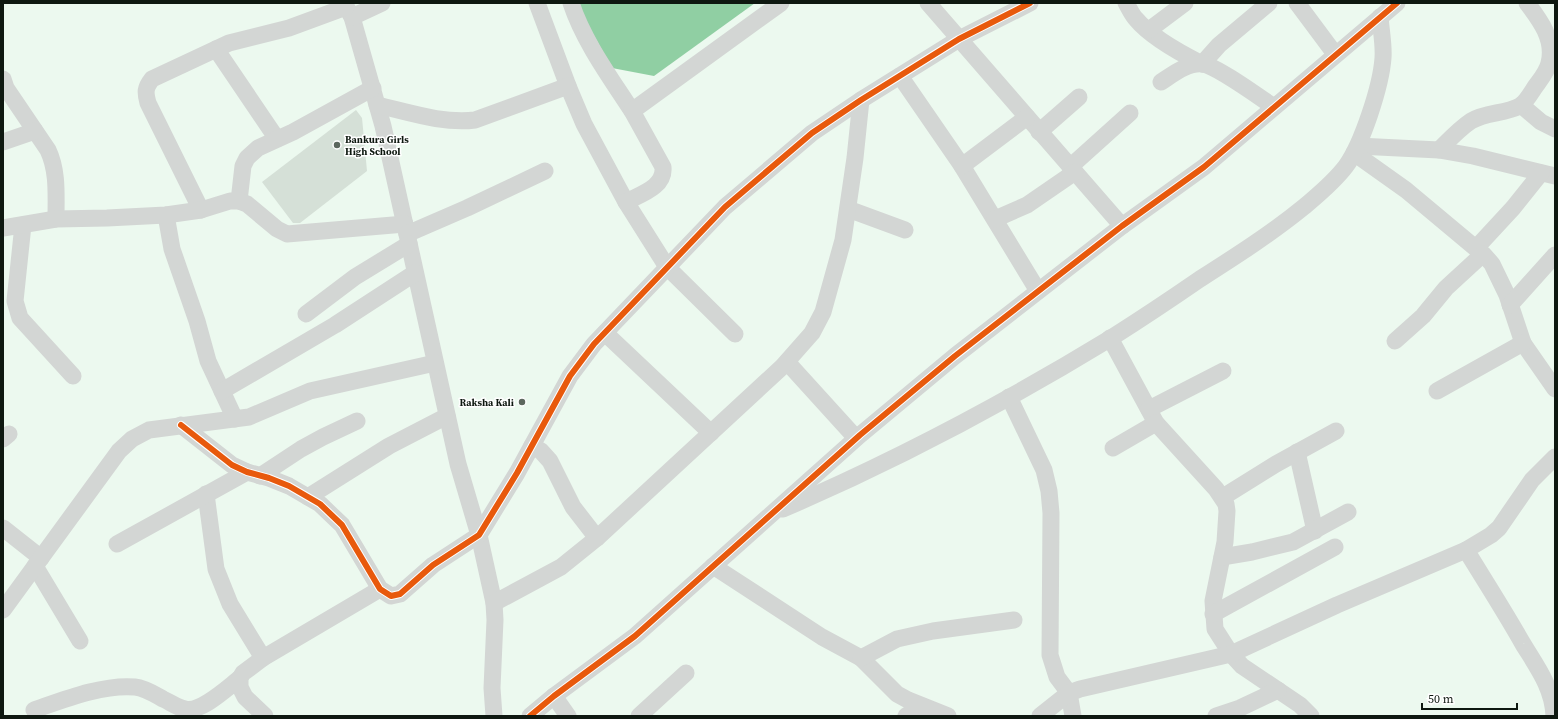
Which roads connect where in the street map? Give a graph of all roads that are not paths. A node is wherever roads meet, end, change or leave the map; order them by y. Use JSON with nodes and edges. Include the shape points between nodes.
{"nodes":[{"id":1,"x":382,"y":3,"type":"edge"},
{"id":2,"x":537,"y":3,"type":"edge"},
{"id":3,"x":571,"y":3,"type":"edge"},
{"id":4,"x":781,"y":3,"type":"edge"},
{"id":5,"x":928,"y":3,"type":"edge"},
{"id":6,"x":1030,"y":3,"type":"edge"},
{"id":7,"x":1126,"y":3,"type":"edge"},
{"id":8,"x":1185,"y":3,"type":"edge"},
{"id":9,"x":1269,"y":3,"type":"edge"},
{"id":10,"x":1296,"y":3,"type":"edge"},
{"id":11,"x":1397,"y":3,"type":"edge"},
{"id":12,"x":1527,"y":3,"type":"edge"},
{"id":13,"x":347,"y":9,"type":"edge"},
{"id":14,"x":1380,"y":17,"type":"junction"},
{"id":15,"x":1149,"y":30,"type":"junction"},
{"id":16,"x":1551,"y":31,"type":"edge"},
{"id":17,"x":959,"y":39,"type":"junction"},
{"id":18,"x":216,"y":49,"type":"junction"},
{"id":19,"x":1335,"y":54,"type":"junction"},
{"id":20,"x":1202,"y":64,"type":"junction"},
{"id":21,"x":900,"y":76,"type":"junction"},
{"id":22,"x":3,"y":79,"type":"edge"},
{"id":23,"x":1161,"y":82,"type":"dead end"},
{"id":24,"x":568,"y":86,"type":"junction"},
{"id":25,"x":373,"y":88,"type":"junction"},
{"id":26,"x":1080,"y":97,"type":"dead end"},
{"id":27,"x":861,"y":100,"type":"junction"},
{"id":28,"x":377,"y":105,"type":"junction"},
{"id":29,"x":1521,"y":105,"type":"junction"},
{"id":30,"x":1274,"y":107,"type":"junction"},
{"id":31,"x":632,"y":111,"type":"junction"},
{"id":32,"x":1130,"y":113,"type":"dead end"},
{"id":33,"x":1026,"y":118,"type":"junction"},
{"id":34,"x":1555,"y":128,"type":"edge"},
{"id":35,"x":35,"y":131,"type":"junction"},
{"id":36,"x":1039,"y":132,"type":"junction"},
{"id":37,"x":277,"y":140,"type":"junction"},
{"id":38,"x":3,"y":142,"type":"edge"},
{"id":39,"x":1356,"y":149,"type":"junction"},
{"id":40,"x":1439,"y":150,"type":"junction"},
{"id":41,"x":962,"y":166,"type":"junction"},
{"id":42,"x":1073,"y":170,"type":"junction"},
{"id":43,"x":545,"y":171,"type":"dead end"},
{"id":44,"x":1548,"y":174,"type":"edge"},
{"id":45,"x":239,"y":201,"type":"junction"},
{"id":46,"x":626,"y":202,"type":"junction"},
{"id":47,"x":848,"y":209,"type":"junction"},
{"id":48,"x":201,"y":210,"type":"junction"},
{"id":49,"x":166,"y":215,"type":"junction"},
{"id":50,"x":56,"y":219,"type":"junction"},
{"id":51,"x":995,"y":219,"type":"junction"},
{"id":52,"x":23,"y":225,"type":"junction"},
{"id":53,"x":1122,"y":226,"type":"junction"},
{"id":54,"x":3,"y":228,"type":"edge"},
{"id":55,"x":905,"y":230,"type":"dead end"},
{"id":56,"x":407,"y":234,"type":"junction"},
{"id":57,"x":1479,"y":251,"type":"junction"},
{"id":58,"x":1555,"y":255,"type":"edge"},
{"id":59,"x":667,"y":267,"type":"junction"},
{"id":60,"x":415,"y":273,"type":"junction"},
{"id":61,"x":1038,"y":291,"type":"junction"},
{"id":62,"x":1510,"y":306,"type":"junction"},
{"id":63,"x":306,"y":314,"type":"dead end"},
{"id":64,"x":605,"y":333,"type":"junction"},
{"id":65,"x":735,"y":334,"type":"dead end"},
{"id":66,"x":1110,"y":338,"type":"junction"},
{"id":67,"x":1395,"y":341,"type":"dead end"},
{"id":68,"x":1523,"y":343,"type":"junction"},
{"id":69,"x":787,"y":362,"type":"junction"},
{"id":70,"x":435,"y":363,"type":"junction"},
{"id":71,"x":1223,"y":372,"type":"dead end"},
{"id":72,"x":73,"y":376,"type":"dead end"},
{"id":73,"x":1555,"y":389,"type":"edge"},
{"id":74,"x":222,"y":391,"type":"junction"},
{"id":75,"x":1437,"y":391,"type":"dead end"},
{"id":76,"x":1009,"y":397,"type":"junction"},
{"id":77,"x":447,"y":416,"type":"junction"},
{"id":78,"x":1152,"y":416,"type":"junction"},
{"id":79,"x":235,"y":419,"type":"junction"},
{"id":80,"x":357,"y":421,"type":"dead end"},
{"id":81,"x":182,"y":426,"type":"junction"},
{"id":82,"x":1336,"y":431,"type":"dead end"},
{"id":83,"x":711,"y":433,"type":"junction"},
{"id":84,"x":856,"y":438,"type":"junction"},
{"id":85,"x":532,"y":446,"type":"junction"},
{"id":86,"x":1113,"y":448,"type":"dead end"},
{"id":87,"x":1297,"y":452,"type":"junction"},
{"id":88,"x":1555,"y":457,"type":"edge"},
{"id":89,"x":254,"y":474,"type":"junction"},
{"id":90,"x":206,"y":494,"type":"junction"},
{"id":91,"x":308,"y":497,"type":"junction"},
{"id":92,"x":1223,"y":497,"type":"junction"},
{"id":93,"x":1348,"y":512,"type":"dead end"},
{"id":94,"x":770,"y":515,"type":"junction"},
{"id":95,"x":3,"y":528,"type":"edge"},
{"id":96,"x":1315,"y":531,"type":"junction"},
{"id":97,"x":480,"y":535,"type":"junction"},
{"id":98,"x":597,"y":538,"type":"junction"},
{"id":99,"x":117,"y":544,"type":"dead end"},
{"id":100,"x":1334,"y":547,"type":"dead end"},
{"id":101,"x":1466,"y":550,"type":"junction"},
{"id":102,"x":1222,"y":557,"type":"junction"},
{"id":103,"x":38,"y":562,"type":"junction"},
{"id":104,"x":713,"y":566,"type":"junction"},
{"id":105,"x":380,"y":588,"type":"junction"},
{"id":106,"x":494,"y":603,"type":"junction"},
{"id":107,"x":3,"y":610,"type":"edge"},
{"id":108,"x":1213,"y":614,"type":"junction"},
{"id":109,"x":1014,"y":620,"type":"dead end"},
{"id":110,"x":80,"y":641,"type":"dead end"},
{"id":111,"x":1231,"y":654,"type":"junction"},
{"id":112,"x":263,"y":658,"type":"junction"},
{"id":113,"x":861,"y":658,"type":"junction"},
{"id":114,"x":686,"y":673,"type":"dead end"},
{"id":115,"x":240,"y":678,"type":"junction"},
{"id":116,"x":1278,"y":690,"type":"junction"},
{"id":117,"x":1070,"y":693,"type":"junction"},
{"id":118,"x":554,"y":696,"type":"junction"},
{"id":119,"x":922,"y":706,"type":"junction"},
{"id":120,"x":34,"y":710,"type":"dead end"},
{"id":121,"x":265,"y":716,"type":"edge"},
{"id":122,"x":494,"y":716,"type":"edge"},
{"id":123,"x":530,"y":716,"type":"edge"},
{"id":124,"x":568,"y":716,"type":"edge"},
{"id":125,"x":639,"y":716,"type":"edge"},
{"id":126,"x":906,"y":716,"type":"edge"},
{"id":127,"x":948,"y":716,"type":"edge"},
{"id":128,"x":1040,"y":716,"type":"edge"},
{"id":129,"x":1073,"y":716,"type":"edge"},
{"id":130,"x":1216,"y":716,"type":"edge"},
{"id":131,"x":1311,"y":716,"type":"edge"},
{"id":132,"x":1554,"y":716,"type":"edge"}],
"edges":[{"from":1,"to":13,"type":"street"},
{"from":2,"to":24,"type":"street"},
{"from":3,"to":31,"type":"street","via":[[585,36]]},
{"from":4,"to":31,"type":"street"},
{"from":5,"to":17,"type":"street"},
{"from":6,"to":17,"type":"street"},
{"from":7,"to":15,"type":"street","via":[[1135,19]]},
{"from":8,"to":15,"type":"street"},
{"from":9,"to":20,"type":"street","via":[[1219,45]]},
{"from":10,"to":19,"type":"street"},
{"from":11,"to":14,"type":"street"},
{"from":12,"to":16,"type":"street"},
{"from":13,"to":18,"type":"street"},
{"from":13,"to":25,"type":"street"},
{"from":14,"to":19,"type":"street"},
{"from":14,"to":39,"type":"street","via":[[1383,57],[1374,97]]},
{"from":15,"to":20,"type":"street","via":[[1176,50]]},
{"from":16,"to":29,"type":"street","via":[[1549,64],[1544,76]]},
{"from":17,"to":21,"type":"street"},
{"from":17,"to":33,"type":"street"},
{"from":18,"to":37,"type":"street"},
{"from":18,"to":48,"type":"street","via":[[152,80],[145,93]]},
{"from":19,"to":30,"type":"street"},
{"from":20,"to":23,"type":"street","via":[[1184,68]]},
{"from":20,"to":30,"type":"street","via":[[1225,75]]},
{"from":21,"to":27,"type":"street"},
{"from":21,"to":41,"type":"street"},
{"from":22,"to":35,"type":"street","via":[[6,88]]},
{"from":24,"to":28,"type":"street","via":[[464,122]]},
{"from":24,"to":46,"type":"street","via":[[584,124]]},
{"from":25,"to":28,"type":"street"},
{"from":25,"to":37,"type":"street"},
{"from":26,"to":36,"type":"street"},
{"from":27,"to":47,"type":"street"},
{"from":27,"to":59,"type":"street","via":[[812,133],[725,207]]},
{"from":28,"to":56,"type":"street"},
{"from":29,"to":34,"type":"street","via":[[1541,122]]},
{"from":29,"to":40,"type":"street","via":[[1501,113],[1483,115],[1470,122]]},
{"from":30,"to":53,"type":"street","via":[[1204,167]]},
{"from":31,"to":46,"type":"street","via":[[664,172],[656,186]]},
{"from":32,"to":42,"type":"street"},
{"from":33,"to":36,"type":"street"},
{"from":33,"to":41,"type":"street"},
{"from":35,"to":38,"type":"street"},
{"from":35,"to":50,"type":"street","via":[[53,160]]},
{"from":36,"to":42,"type":"street"},
{"from":37,"to":45,"type":"street","via":[[258,148],[246,158]]},
{"from":39,"to":40,"type":"street"},
{"from":39,"to":57,"type":"street"},
{"from":39,"to":66,"type":"street","via":[[1334,180],[1295,214]]},
{"from":40,"to":44,"type":"street"},
{"from":41,"to":51,"type":"street"},
{"from":42,"to":51,"type":"street","via":[[1027,205]]},
{"from":42,"to":53,"type":"street"},
{"from":43,"to":56,"type":"street"},
{"from":44,"to":57,"type":"street","via":[[1513,208]]},
{"from":45,"to":48,"type":"street","via":[[230,200]]},
{"from":45,"to":56,"type":"street","via":[[247,204],[287,234]]},
{"from":46,"to":59,"type":"street"},
{"from":47,"to":55,"type":"street"},
{"from":47,"to":69,"type":"street","via":[[843,240],[823,312],[812,334]]},
{"from":48,"to":49,"type":"street"},
{"from":49,"to":50,"type":"street"},
{"from":49,"to":74,"type":"street","via":[[172,249],[195,314],[208,361]]},
{"from":50,"to":52,"type":"street"},
{"from":51,"to":61,"type":"street"},
{"from":52,"to":54,"type":"street"},
{"from":52,"to":72,"type":"street","via":[[15,301],[17,311],[20,318]]},
{"from":53,"to":61,"type":"street"},
{"from":56,"to":60,"type":"street"},
{"from":56,"to":63,"type":"street"},
{"from":57,"to":62,"type":"street","via":[[1495,270]]},
{"from":57,"to":67,"type":"street","via":[[1423,316]]},
{"from":58,"to":62,"type":"street"},
{"from":59,"to":64,"type":"street"},
{"from":59,"to":65,"type":"street"},
{"from":60,"to":70,"type":"street"},
{"from":60,"to":74,"type":"street","via":[[335,325]]},
{"from":61,"to":84,"type":"street"},
{"from":62,"to":68,"type":"street"},
{"from":64,"to":83,"type":"street"},
{"from":64,"to":85,"type":"street","via":[[570,376]]},
{"from":66,"to":76,"type":"street"},
{"from":66,"to":78,"type":"street"},
{"from":68,"to":73,"type":"street"},
{"from":68,"to":75,"type":"street"},
{"from":69,"to":83,"type":"street"},
{"from":69,"to":84,"type":"street"},
{"from":70,"to":77,"type":"street"},
{"from":70,"to":79,"type":"street","via":[[310,391],[249,417]]},
{"from":71,"to":78,"type":"street"},
{"from":74,"to":79,"type":"street"},
{"from":76,"to":94,"type":"street","via":[[911,450]]},
{"from":76,"to":117,"type":"street","via":[[1044,470],[1049,491],[1050,655],[1057,677]]},
{"from":77,"to":91,"type":"street","via":[[389,446]]},
{"from":77,"to":97,"type":"street","via":[[458,464]]},
{"from":78,"to":86,"type":"street"},
{"from":78,"to":92,"type":"street"},
{"from":79,"to":81,"type":"street"},
{"from":80,"to":89,"type":"street"},
{"from":81,"to":89,"type":"street","via":[[232,465]]},
{"from":81,"to":103,"type":"street","via":[[149,430],[119,450]]},
{"from":82,"to":87,"type":"street"},
{"from":83,"to":98,"type":"street"},
{"from":84,"to":94,"type":"street"},
{"from":85,"to":97,"type":"street"},
{"from":85,"to":98,"type":"street","via":[[550,461],[573,507]]},
{"from":87,"to":92,"type":"street"},
{"from":87,"to":96,"type":"street"},
{"from":88,"to":101,"type":"street","via":[[1526,488],[1499,528]]},
{"from":89,"to":90,"type":"street"},
{"from":89,"to":91,"type":"street","via":[[289,486]]},
{"from":90,"to":99,"type":"street"},
{"from":90,"to":112,"type":"street","via":[[216,568],[230,604]]},
{"from":91,"to":105,"type":"street","via":[[320,504],[342,525]]},
{"from":92,"to":102,"type":"street","via":[[1227,512]]},
{"from":93,"to":96,"type":"street"},
{"from":94,"to":104,"type":"street"},
{"from":95,"to":103,"type":"street"},
{"from":96,"to":102,"type":"street","via":[[1279,546]]},
{"from":97,"to":105,"type":"street","via":[[433,565],[400,594],[391,596]]},
{"from":97,"to":106,"type":"street"},
{"from":98,"to":106,"type":"street","via":[[561,567]]},
{"from":100,"to":108,"type":"street"},
{"from":101,"to":111,"type":"street"},
{"from":101,"to":132,"type":"street","via":[[1549,688]]},
{"from":102,"to":108,"type":"street","via":[[1213,601]]},
{"from":103,"to":107,"type":"street"},
{"from":103,"to":110,"type":"street"},
{"from":104,"to":113,"type":"street","via":[[822,637]]},
{"from":104,"to":118,"type":"street","via":[[635,636]]},
{"from":105,"to":112,"type":"street"},
{"from":106,"to":122,"type":"street"},
{"from":108,"to":111,"type":"street","via":[[1215,629]]},
{"from":109,"to":113,"type":"street","via":[[932,631],[898,639]]},
{"from":111,"to":116,"type":"street","via":[[1242,666]]},
{"from":111,"to":117,"type":"street"},
{"from":112,"to":115,"type":"street","via":[[250,666]]},
{"from":113,"to":119,"type":"street","via":[[897,694]]},
{"from":114,"to":125,"type":"street"},
{"from":115,"to":120,"type":"street","via":[[212,700],[193,709],[184,709],[136,687],[120,687],[84,694]]},
{"from":115,"to":121,"type":"street","via":[[240,687],[245,696]]},
{"from":116,"to":130,"type":"street"},
{"from":116,"to":131,"type":"street"},
{"from":117,"to":128,"type":"street"},
{"from":117,"to":129,"type":"street"},
{"from":118,"to":123,"type":"street"},
{"from":118,"to":124,"type":"street"},
{"from":119,"to":126,"type":"street"},
{"from":119,"to":127,"type":"street"}]}
